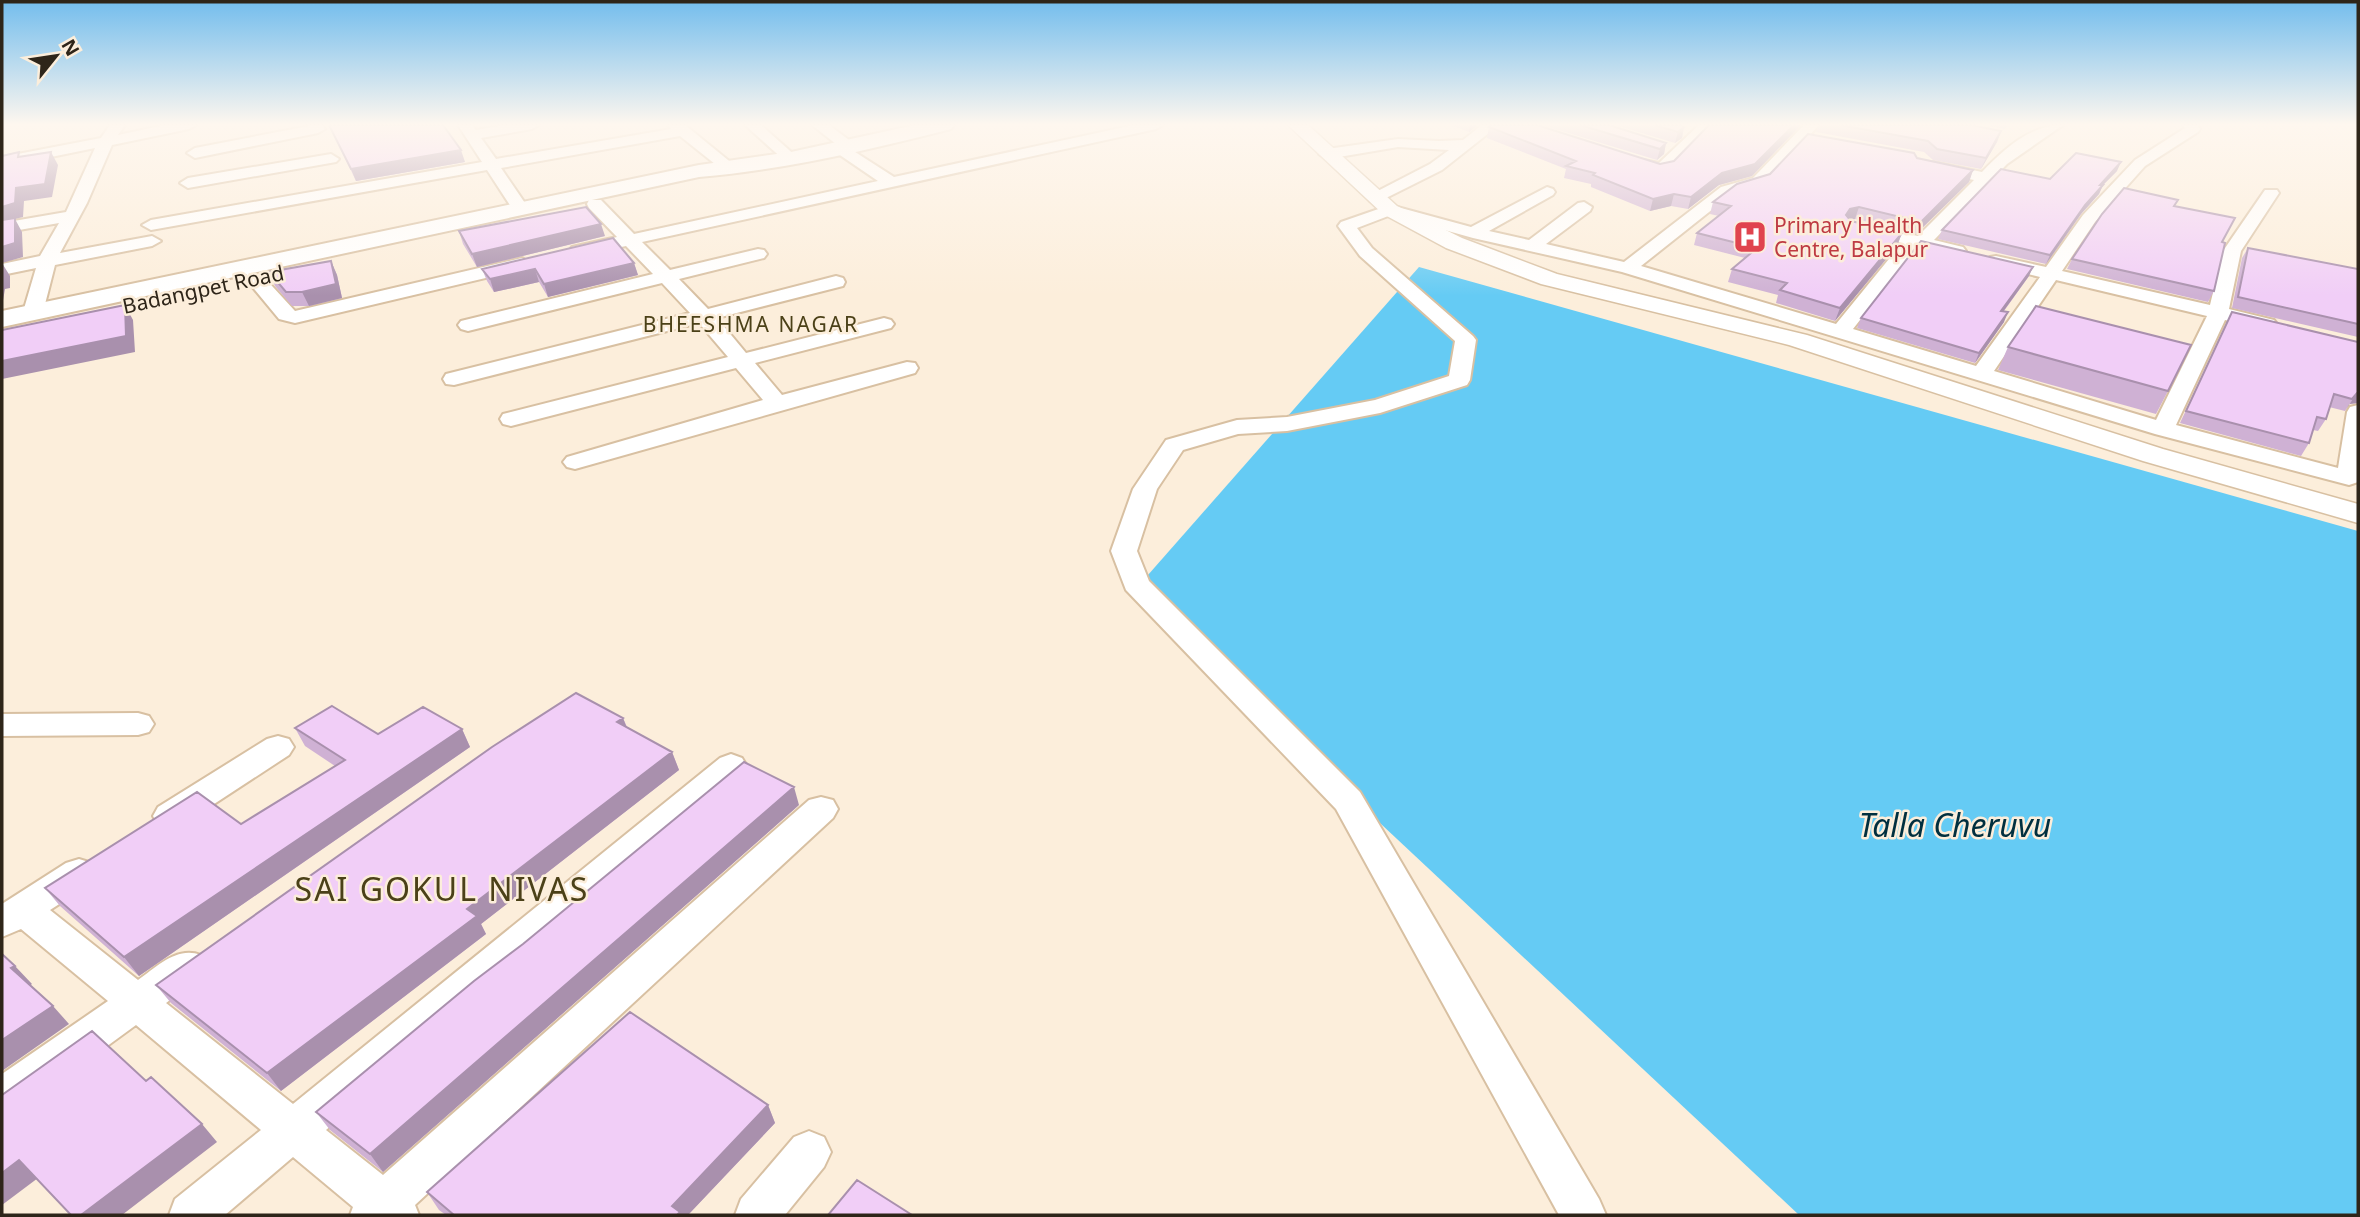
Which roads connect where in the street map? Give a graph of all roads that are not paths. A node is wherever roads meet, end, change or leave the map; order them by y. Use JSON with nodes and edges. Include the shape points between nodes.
{"nodes":[{"id":1,"x":88,"y":182,"type":"edge"},
{"id":2,"x":194,"y":182,"type":"edge"},
{"id":3,"x":270,"y":182,"type":"edge"},
{"id":4,"x":504,"y":182,"type":"edge"},
{"id":5,"x":648,"y":182,"type":"edge"},
{"id":6,"x":695,"y":182,"type":"edge"},
{"id":7,"x":891,"y":182,"type":"edge"},
{"id":8,"x":1358,"y":182,"type":"edge"},
{"id":9,"x":1415,"y":182,"type":"edge"},
{"id":10,"x":1756,"y":182,"type":"edge"},
{"id":11,"x":1981,"y":182,"type":"edge"},
{"id":12,"x":2123,"y":182,"type":"edge"},
{"id":13,"x":188,"y":183,"type":"dead end"},
{"id":14,"x":1547,"y":192,"type":"dead end"},
{"id":15,"x":2271,"y":193,"type":"dead end"},
{"id":16,"x":595,"y":204,"type":"junction"},
{"id":17,"x":1383,"y":204,"type":"junction"},
{"id":18,"x":1584,"y":207,"type":"dead end"},
{"id":19,"x":521,"y":209,"type":"junction"},
{"id":20,"x":71,"y":216,"type":"junction"},
{"id":21,"x":1854,"y":227,"type":"edge"},
{"id":22,"x":2,"y":228,"type":"edge"},
{"id":23,"x":1474,"y":233,"type":"junction"},
{"id":24,"x":631,"y":238,"type":"junction"},
{"id":25,"x":1917,"y":242,"type":"junction"},
{"id":26,"x":1533,"y":246,"type":"junction"},
{"id":27,"x":564,"y":254,"type":"edge"},
{"id":28,"x":758,"y":254,"type":"dead end"},
{"id":29,"x":47,"y":260,"type":"junction"},
{"id":30,"x":537,"y":261,"type":"edge"},
{"id":31,"x":1627,"y":268,"type":"junction"},
{"id":32,"x":2,"y":269,"type":"edge"},
{"id":33,"x":2053,"y":274,"type":"junction"},
{"id":34,"x":666,"y":275,"type":"junction"},
{"id":35,"x":254,"y":278,"type":"junction"},
{"id":36,"x":836,"y":282,"type":"dead end"},
{"id":37,"x":150,"y":294,"type":"junction"},
{"id":38,"x":33,"y":312,"type":"junction"},
{"id":39,"x":2218,"y":313,"type":"junction"},
{"id":40,"x":704,"y":316,"type":"junction"},
{"id":41,"x":2,"y":319,"type":"edge"},
{"id":42,"x":884,"y":324,"type":"dead end"},
{"id":43,"x":468,"y":325,"type":"dead end"},
{"id":44,"x":2282,"y":328,"type":"edge"},
{"id":45,"x":2,"y":330,"type":"edge"},
{"id":46,"x":1839,"y":333,"type":"junction"},
{"id":47,"x":739,"y":360,"type":"junction"},
{"id":48,"x":907,"y":368,"type":"dead end"},
{"id":49,"x":1980,"y":374,"type":"junction"},
{"id":50,"x":454,"y":379,"type":"dead end"},
{"id":51,"x":777,"y":403,"type":"junction"},
{"id":52,"x":2358,"y":412,"type":"edge"},
{"id":53,"x":510,"y":419,"type":"dead end"},
{"id":54,"x":2162,"y":429,"type":"junction"},
{"id":55,"x":575,"y":462,"type":"dead end"},
{"id":56,"x":2353,"y":479,"type":"edge"},
{"id":57,"x":2358,"y":514,"type":"edge"},
{"id":58,"x":138,"y":724,"type":"dead end"},
{"id":59,"x":2,"y":725,"type":"edge"},
{"id":60,"x":278,"y":747,"type":"dead end"},
{"id":61,"x":731,"y":766,"type":"dead end"},
{"id":62,"x":821,"y":809,"type":"dead end"},
{"id":63,"x":138,"y":835,"type":"edge"},
{"id":64,"x":104,"y":857,"type":"edge"},
{"id":65,"x":12,"y":915,"type":"edge"},
{"id":66,"x":216,"y":946,"type":"edge"},
{"id":67,"x":137,"y":1002,"type":"junction"},
{"id":68,"x":2,"y":1098,"type":"edge"},
{"id":69,"x":294,"y":1130,"type":"junction"},
{"id":70,"x":809,"y":1152,"type":"dead end"},
{"id":71,"x":384,"y":1211,"type":"edge"},
{"id":72,"x":191,"y":1215,"type":"edge"},
{"id":73,"x":757,"y":1215,"type":"edge"},
{"id":74,"x":1583,"y":1215,"type":"edge"}],
"edges":[{"from":1,"to":20,"type":"street"},
{"from":2,"to":13,"type":"street"},
{"from":3,"to":29,"type":"street","via":[[152,233]]},
{"from":4,"to":19,"type":"street"},
{"from":5,"to":19,"type":"main road","name":"Badangpet Road"},
{"from":6,"to":16,"type":"main road","name":"Badangpet Road"},
{"from":7,"to":24,"type":"street"},
{"from":8,"to":17,"type":"street"},
{"from":9,"to":17,"type":"street"},
{"from":10,"to":31,"type":"street","via":[[1727,190]]},
{"from":11,"to":25,"type":"street"},
{"from":12,"to":33,"type":"street","via":[[2089,219]]},
{"from":14,"to":23,"type":"street"},
{"from":15,"to":39,"type":"street","via":[[2232,251]]},
{"from":16,"to":24,"type":"street"},
{"from":16,"to":35,"type":"main road","name":"Badangpet Road"},
{"from":17,"to":23,"type":"street"},
{"from":17,"to":57,"type":"street","via":[[1454,243],[1549,279],[1798,340],[2153,455]]},
{"from":17,"to":74,"type":"street","via":[[1347,226],[1366,252],[1466,341],[1459,380],[1380,406],[1287,424],[1237,427],[1174,445],[1144,489],[1124,551],[1136,584],[1348,801]]},
{"from":18,"to":26,"type":"street"},
{"from":19,"to":37,"type":"main road","name":"Badangpet Road"},
{"from":20,"to":22,"type":"street"},
{"from":20,"to":29,"type":"street"},
{"from":21,"to":25,"type":"street"},
{"from":23,"to":26,"type":"street"},
{"from":24,"to":27,"type":"street"},
{"from":24,"to":34,"type":"street"},
{"from":25,"to":33,"type":"street"},
{"from":25,"to":46,"type":"street"},
{"from":26,"to":31,"type":"street"},
{"from":28,"to":34,"type":"street"},
{"from":29,"to":32,"type":"street"},
{"from":29,"to":38,"type":"street"},
{"from":30,"to":35,"type":"street","via":[[295,317],[286,315]]},
{"from":31,"to":46,"type":"street"},
{"from":33,"to":39,"type":"street"},
{"from":33,"to":49,"type":"street"},
{"from":34,"to":40,"type":"street"},
{"from":34,"to":43,"type":"street"},
{"from":35,"to":37,"type":"main road","name":"Badangpet Road"},
{"from":36,"to":40,"type":"street"},
{"from":37,"to":38,"type":"main road","name":"Badangpet Road"},
{"from":37,"to":45,"type":"main road","name":"Badangpet Road"},
{"from":38,"to":41,"type":"main road","name":"Badangpet Road"},
{"from":39,"to":44,"type":"street"},
{"from":39,"to":54,"type":"street"},
{"from":40,"to":47,"type":"street"},
{"from":40,"to":50,"type":"street"},
{"from":42,"to":47,"type":"street"},
{"from":46,"to":49,"type":"street"},
{"from":47,"to":51,"type":"street"},
{"from":47,"to":53,"type":"street"},
{"from":48,"to":51,"type":"street"},
{"from":49,"to":54,"type":"street"},
{"from":51,"to":55,"type":"street"},
{"from":52,"to":56,"type":"street"},
{"from":54,"to":56,"type":"street"},
{"from":58,"to":59,"type":"street"},
{"from":60,"to":63,"type":"street"},
{"from":61,"to":69,"type":"street"},
{"from":62,"to":71,"type":"street"},
{"from":64,"to":65,"type":"street"},
{"from":65,"to":67,"type":"street"},
{"from":66,"to":67,"type":"street"},
{"from":67,"to":68,"type":"street"},
{"from":67,"to":69,"type":"street"},
{"from":69,"to":71,"type":"street"},
{"from":69,"to":72,"type":"street"},
{"from":70,"to":73,"type":"street"}]}
